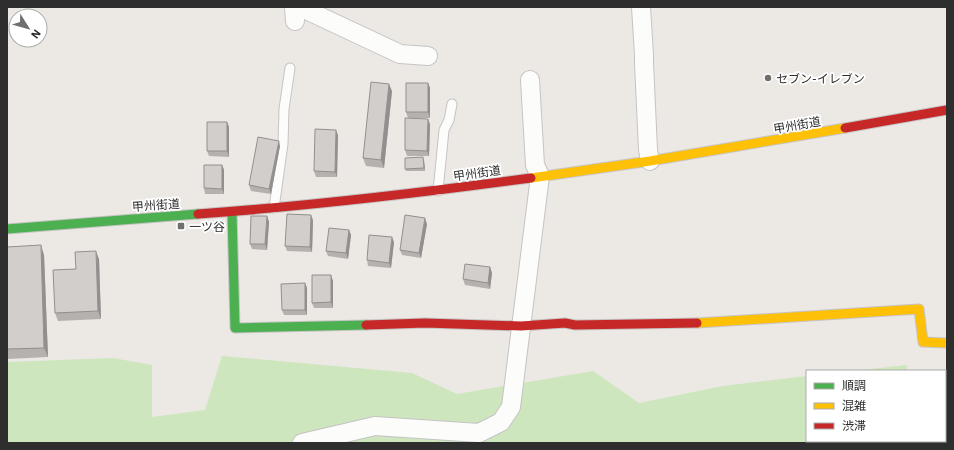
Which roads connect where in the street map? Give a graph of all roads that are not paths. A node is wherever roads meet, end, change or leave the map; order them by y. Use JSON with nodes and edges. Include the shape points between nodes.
{"nodes":[{"id":1,"x":641,"y":7,"type":"edge"},
{"id":2,"x":296,"y":12,"type":"edge"},
{"id":3,"x":428,"y":56,"type":"dead end"},
{"id":4,"x":290,"y":68,"type":"dead end"},
{"id":5,"x":530,"y":80,"type":"dead end"},
{"id":6,"x":452,"y":104,"type":"dead end"},
{"id":7,"x":947,"y":110,"type":"edge"},
{"id":8,"x":650,"y":161,"type":"junction"},
{"id":9,"x":540,"y":176,"type":"junction"},
{"id":10,"x":438,"y":191,"type":"junction"},
{"id":11,"x":274,"y":208,"type":"junction"},
{"id":12,"x":232,"y":212,"type":"junction"},
{"id":13,"x":7,"y":229,"type":"edge"},
{"id":14,"x":521,"y":326,"type":"junction"},
{"id":15,"x":947,"y":343,"type":"edge"},
{"id":16,"x":302,"y":443,"type":"edge"}],
"edges":[{"from":1,"to":8,"type":"street"},
{"from":2,"to":3,"type":"street","via":[[400,54]]},
{"from":4,"to":11,"type":"lane","via":[[284,109],[284,144]]},
{"from":5,"to":9,"type":"street","via":[[535,165]]},
{"from":6,"to":10,"type":"lane","via":[[450,120],[444,130]]},
{"from":7,"to":8,"type":"main road","name":"甲州街道"},
{"from":8,"to":9,"type":"main road","name":"甲州街道"},
{"from":9,"to":10,"type":"main road","name":"甲州街道"},
{"from":9,"to":14,"type":"street"},
{"from":10,"to":11,"type":"main road","name":"甲州街道"},
{"from":11,"to":12,"type":"main road","name":"甲州街道"},
{"from":12,"to":13,"type":"main road","name":"甲州街道"},
{"from":12,"to":14,"type":"main road","via":[[235,328],[424,323]]},
{"from":14,"to":15,"type":"main road","via":[[565,323],[684,324],[919,309],[923,342]]},
{"from":14,"to":16,"type":"street","via":[[511,407],[501,422],[479,433],[375,426]]}]}
